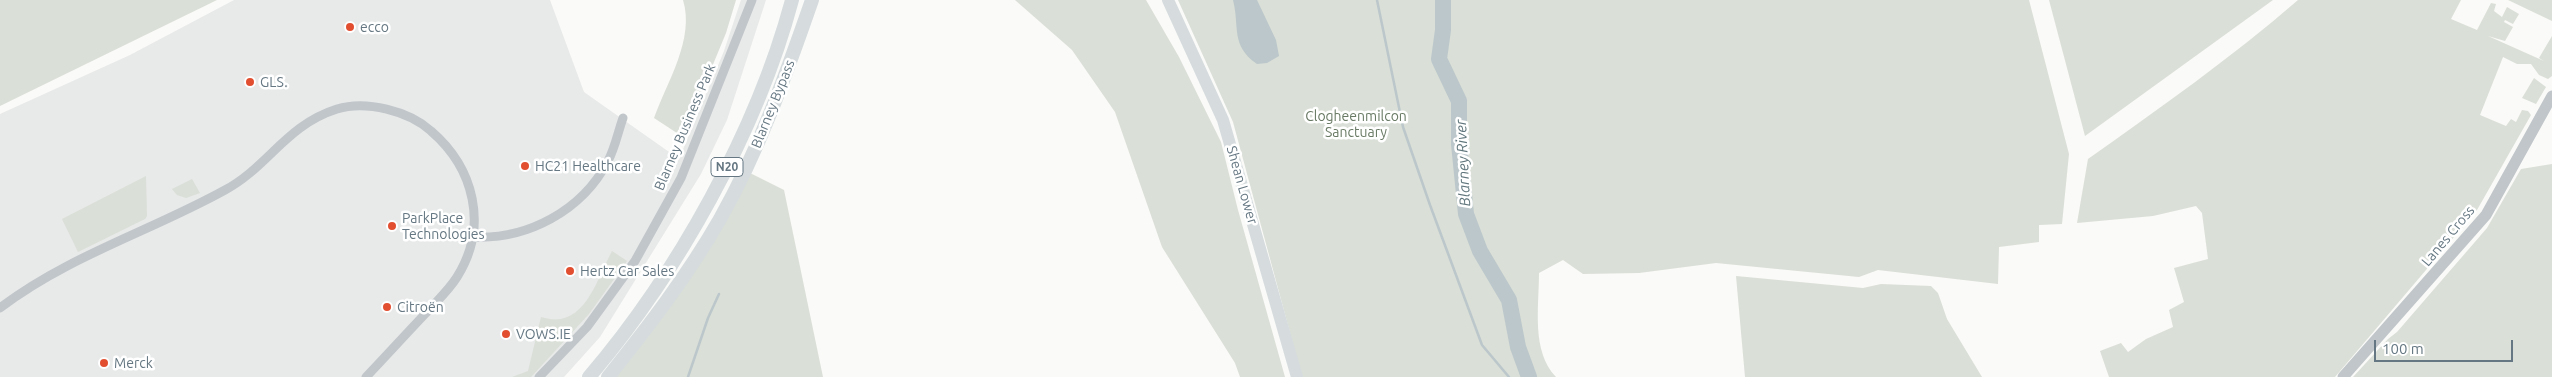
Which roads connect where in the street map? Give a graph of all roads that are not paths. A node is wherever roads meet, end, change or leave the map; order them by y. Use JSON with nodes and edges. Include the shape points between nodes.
{"nodes":[{"id":1,"x":752,"y":0,"type":"edge"},
{"id":2,"x":792,"y":0,"type":"edge"},
{"id":3,"x":812,"y":0,"type":"edge"},
{"id":4,"x":1168,"y":0,"type":"edge"},
{"id":5,"x":2552,"y":96,"type":"edge"},
{"id":6,"x":623,"y":118,"type":"dead end"},
{"id":7,"x":472,"y":237,"type":"junction"},
{"id":8,"x":0,"y":308,"type":"edge"},
{"id":9,"x":366,"y":377,"type":"edge"},
{"id":10,"x":539,"y":377,"type":"edge"},
{"id":11,"x":590,"y":377,"type":"edge"},
{"id":12,"x":608,"y":377,"type":"edge"},
{"id":13,"x":1297,"y":377,"type":"edge"},
{"id":14,"x":2343,"y":377,"type":"edge"}],
"edges":[{"from":1,"to":10,"type":"street","name":"Blarney Business Park","via":[[681,178],[635,261],[587,328]]},
{"from":2,"to":11,"type":"highway","name":"Blarney Bypass","number":"N20","via":[[749,120],[705,211],[634,321]]},
{"from":3,"to":12,"type":"highway","name":"Blarney Bypass","number":"N20","via":[[779,92],[719,220],[638,340]]},
{"from":4,"to":13,"type":"main road","name":"Shean Lower","via":[[1223,120]]},
{"from":5,"to":14,"type":"street","name":"Lanes Cross","via":[[2486,215]]},
{"from":6,"to":7,"type":"street","via":[[608,160],[581,196],[561,214],[516,234]]},
{"from":7,"to":8,"type":"street","via":[[473,195],[449,146],[425,125],[397,112],[368,107],[339,109],[302,124],[227,189],[47,276]]},
{"from":7,"to":9,"type":"street","via":[[467,257],[456,278]]}]}
